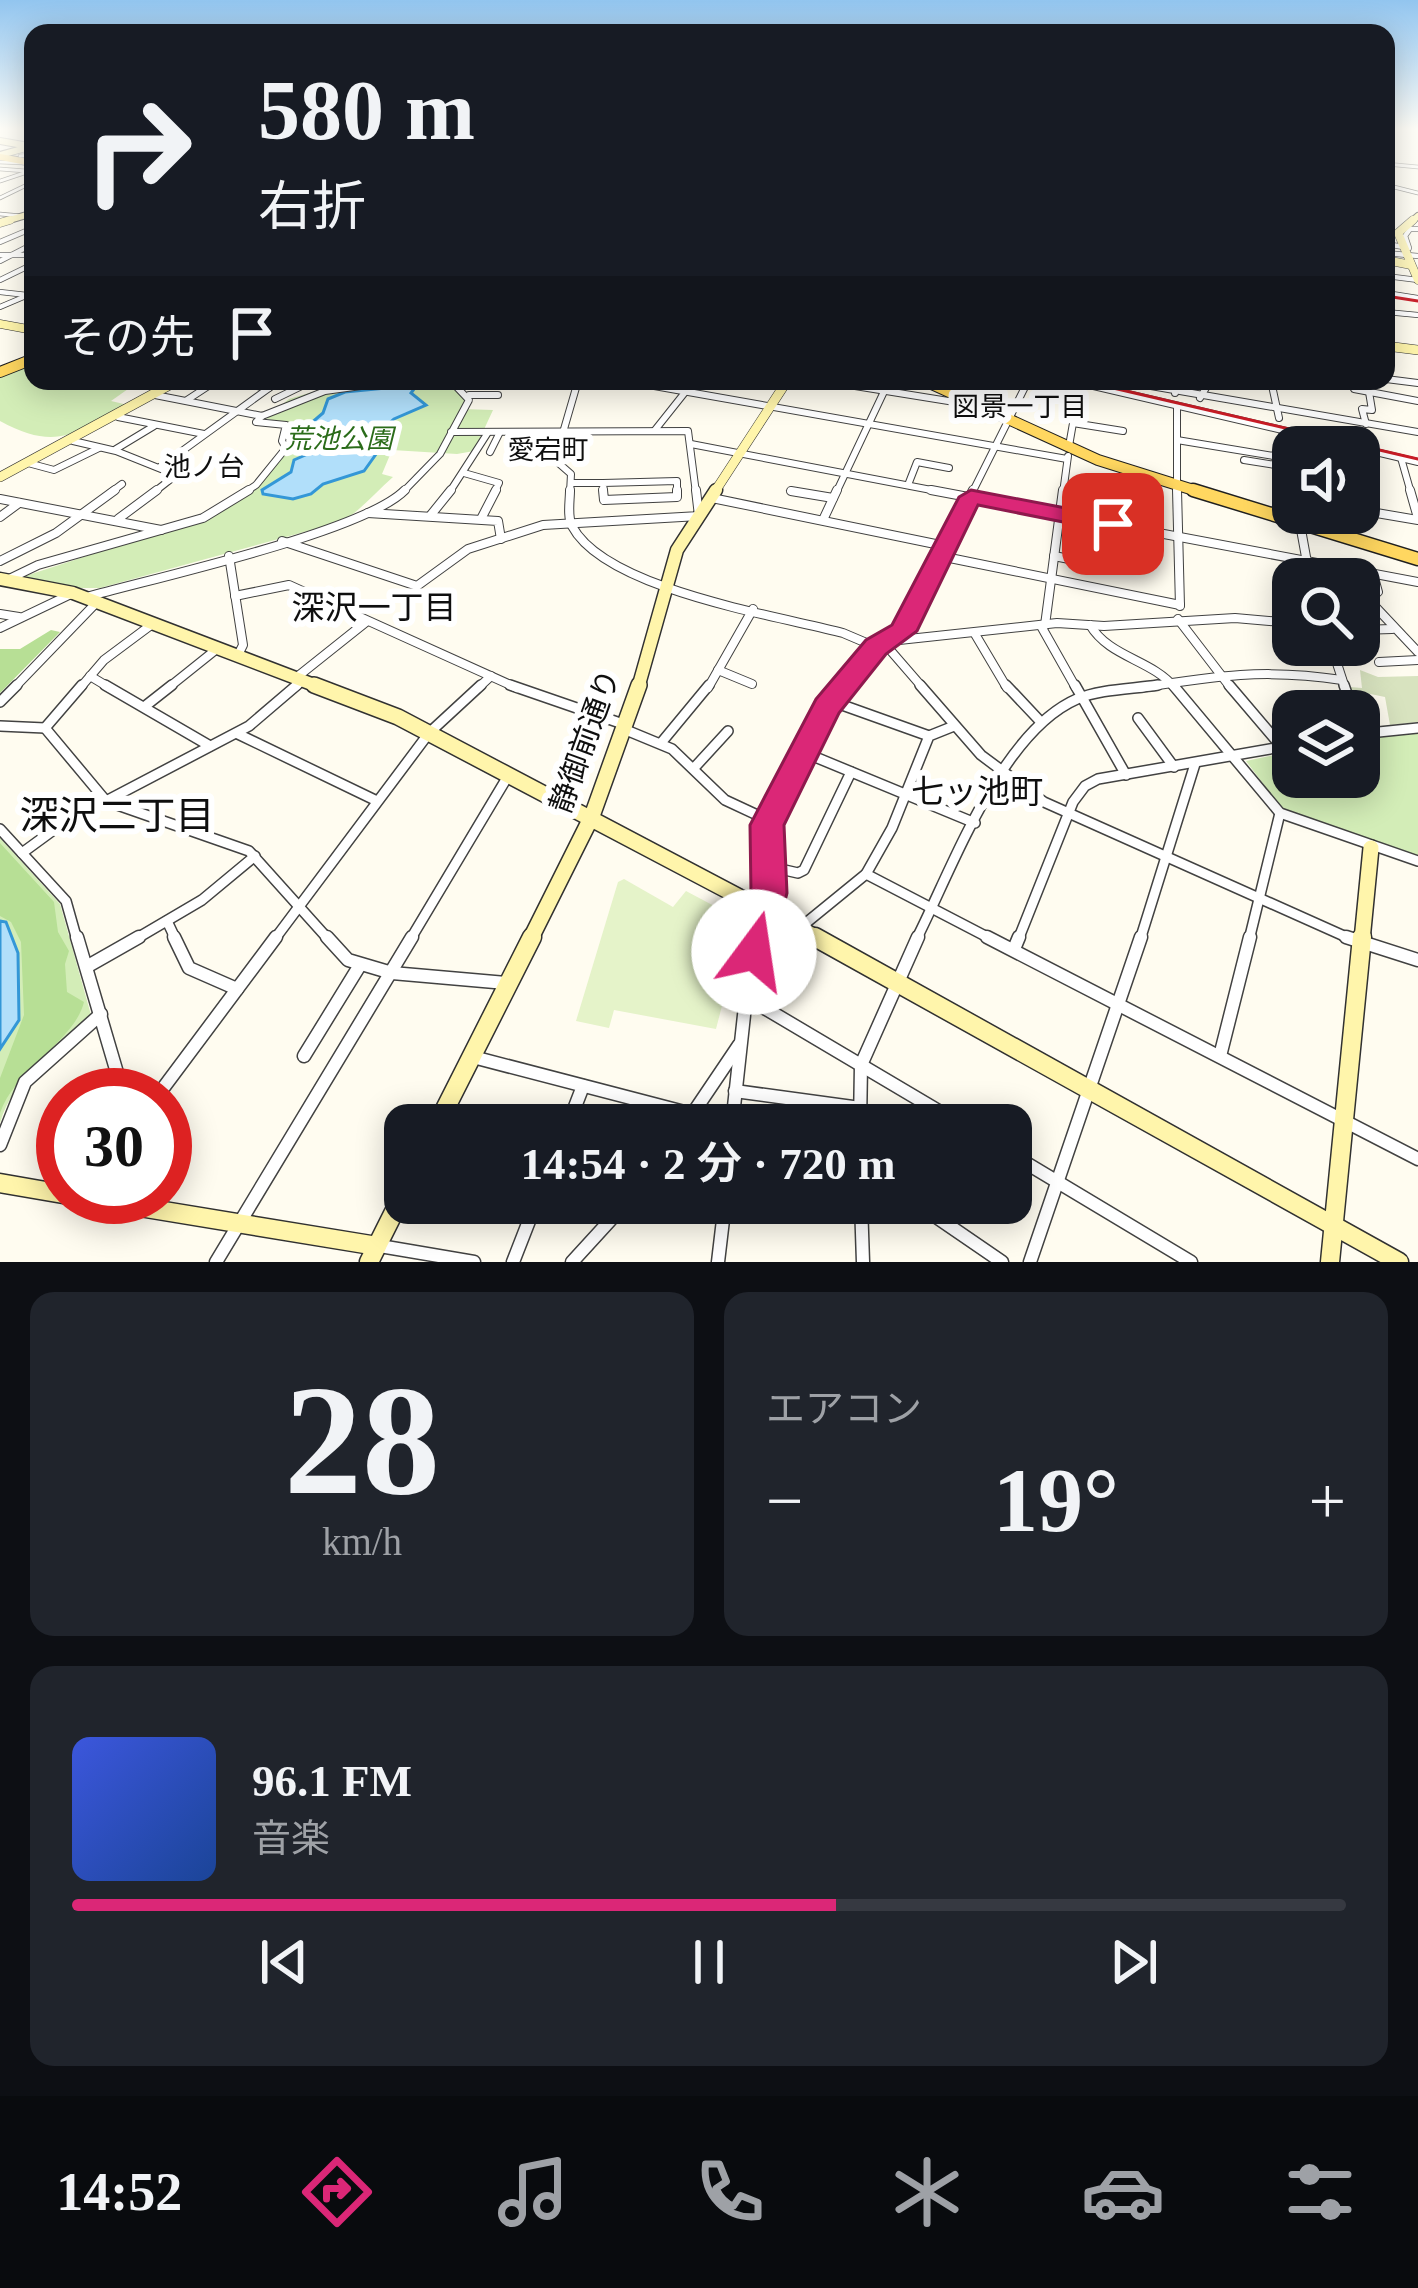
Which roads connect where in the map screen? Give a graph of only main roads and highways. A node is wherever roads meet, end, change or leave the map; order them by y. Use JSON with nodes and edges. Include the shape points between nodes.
{"nodes":[{"id":1,"x":945,"y":390,"type":"edge"},
{"id":2,"x":1272,"y":512,"type":"edge"},
{"id":3,"x":1343,"y":534,"type":"edge"},
{"id":4,"x":1418,"y":558,"type":"edge"}],
"edges":[{"from":1,"to":2,"type":"main road","via":[[1068,451]]},
{"from":3,"to":4,"type":"main road"}]}
